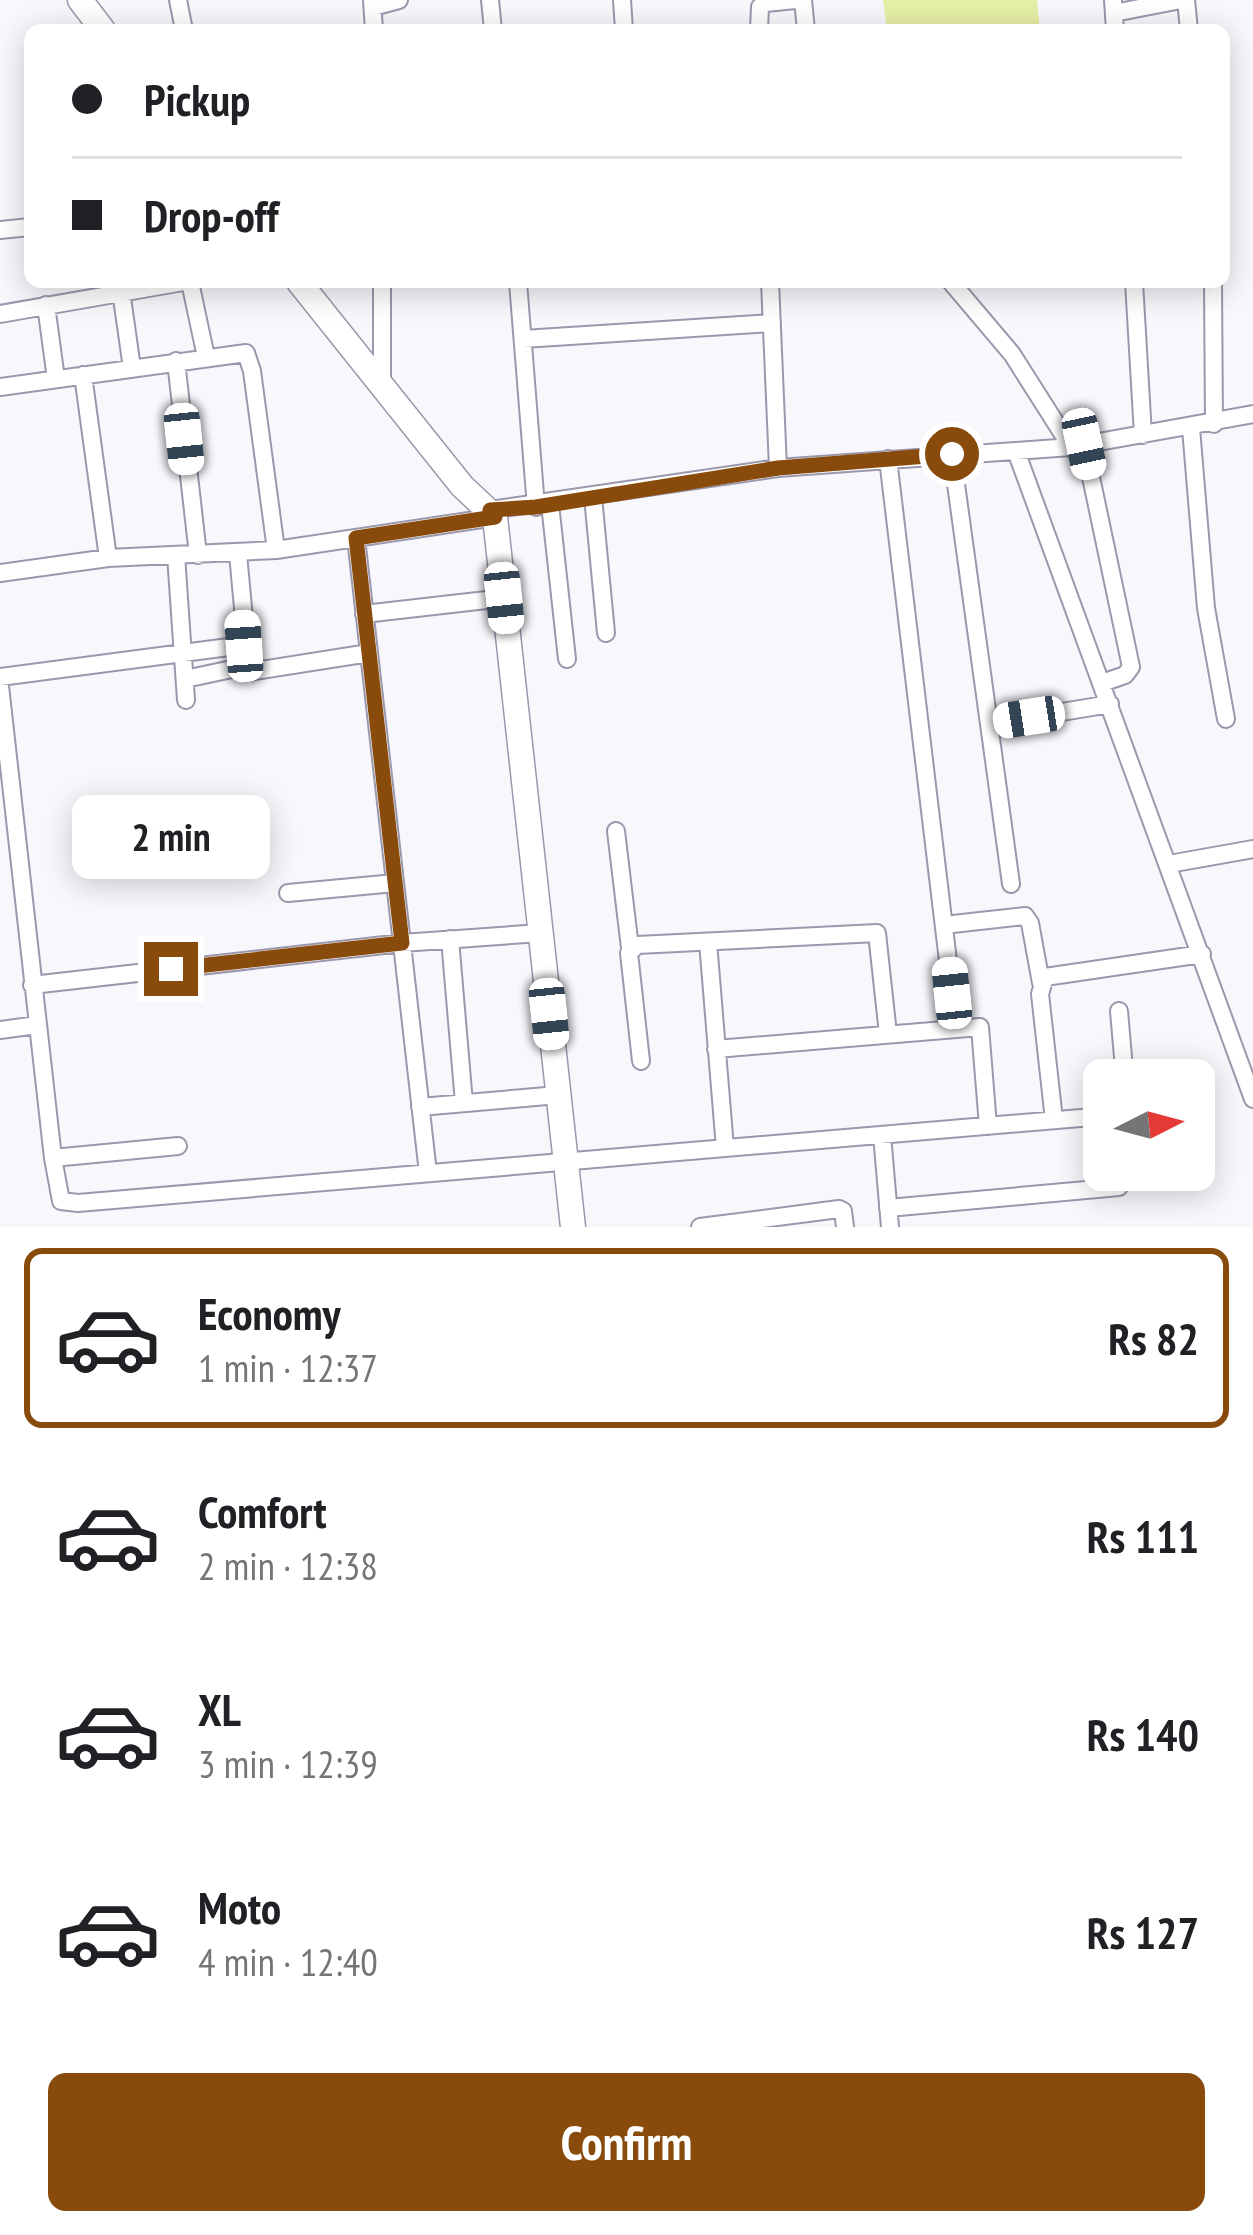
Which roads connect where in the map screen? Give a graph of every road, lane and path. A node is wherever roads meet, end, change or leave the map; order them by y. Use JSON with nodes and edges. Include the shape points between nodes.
{"nodes":[{"id":1,"x":80,"y":0,"type":"edge"},
{"id":2,"x":399,"y":0,"type":"edge"},
{"id":3,"x":799,"y":0,"type":"edge"},
{"id":4,"x":1183,"y":0,"type":"edge"},
{"id":5,"x":372,"y":3,"type":"edge"},
{"id":6,"x":1114,"y":14,"type":"edge"},
{"id":7,"x":98,"y":24,"type":"edge"},
{"id":8,"x":759,"y":24,"type":"edge"},
{"id":9,"x":143,"y":288,"type":"edge"},
{"id":10,"x":189,"y":288,"type":"edge"},
{"id":11,"x":303,"y":288,"type":"edge"},
{"id":12,"x":382,"y":288,"type":"edge"},
{"id":13,"x":519,"y":288,"type":"edge"},
{"id":14,"x":770,"y":288,"type":"edge"},
{"id":15,"x":956,"y":288,"type":"edge"},
{"id":16,"x":1134,"y":288,"type":"edge"},
{"id":17,"x":1213,"y":288,"type":"edge"},
{"id":18,"x":121,"y":291,"type":"junction"},
{"id":19,"x":46,"y":305,"type":"junction"},
{"id":20,"x":0,"y":314,"type":"edge"},
{"id":21,"x":772,"y":323,"type":"junction"},
{"id":22,"x":523,"y":340,"type":"junction"},
{"id":23,"x":206,"y":357,"type":"junction"},
{"id":24,"x":176,"y":361,"type":"junction"},
{"id":25,"x":132,"y":368,"type":"junction"},
{"id":26,"x":83,"y":375,"type":"junction"},
{"id":27,"x":56,"y":379,"type":"junction"},
{"id":28,"x":0,"y":387,"type":"edge"},
{"id":29,"x":382,"y":387,"type":"junction"},
{"id":30,"x":1253,"y":414,"type":"edge"},
{"id":31,"x":1214,"y":424,"type":"junction"},
{"id":32,"x":1191,"y":428,"type":"junction"},
{"id":33,"x":1143,"y":435,"type":"junction"},
{"id":34,"x":1077,"y":446,"type":"junction"},
{"id":35,"x":1016,"y":451,"type":"junction"},
{"id":36,"x":952,"y":454,"type":"junction"},
{"id":37,"x":888,"y":459,"type":"junction"},
{"id":38,"x":778,"y":468,"type":"junction"},
{"id":39,"x":593,"y":497,"type":"junction"},
{"id":40,"x":543,"y":506,"type":"junction"},
{"id":41,"x":493,"y":514,"type":"junction"},
{"id":42,"x":356,"y":538,"type":"junction"},
{"id":43,"x":276,"y":550,"type":"junction"},
{"id":44,"x":238,"y":554,"type":"junction"},
{"id":45,"x":197,"y":555,"type":"junction"},
{"id":46,"x":176,"y":556,"type":"junction"},
{"id":47,"x":108,"y":558,"type":"junction"},
{"id":48,"x":0,"y":573,"type":"edge"},
{"id":49,"x":504,"y":598,"type":"junction"},
{"id":50,"x":364,"y":614,"type":"junction"},
{"id":51,"x":606,"y":633,"type":"dead end"},
{"id":52,"x":244,"y":646,"type":"junction"},
{"id":53,"x":183,"y":653,"type":"junction"},
{"id":54,"x":369,"y":653,"type":"junction"},
{"id":55,"x":567,"y":659,"type":"dead end"},
{"id":56,"x":246,"y":666,"type":"junction"},
{"id":57,"x":184,"y":679,"type":"junction"},
{"id":58,"x":0,"y":682,"type":"edge"},
{"id":59,"x":1102,"y":682,"type":"junction"},
{"id":60,"x":186,"y":700,"type":"dead end"},
{"id":61,"x":1110,"y":704,"type":"junction"},
{"id":62,"x":1226,"y":719,"type":"dead end"},
{"id":63,"x":989,"y":724,"type":"junction"},
{"id":64,"x":616,"y":831,"type":"dead end"},
{"id":65,"x":1253,"y":849,"type":"edge"},
{"id":66,"x":1169,"y":864,"type":"junction"},
{"id":67,"x":395,"y":883,"type":"junction"},
{"id":68,"x":1011,"y":884,"type":"dead end"},
{"id":69,"x":288,"y":892,"type":"dead end"},
{"id":70,"x":944,"y":925,"type":"junction"},
{"id":71,"x":540,"y":933,"type":"junction"},
{"id":72,"x":450,"y":939,"type":"junction"},
{"id":73,"x":707,"y":942,"type":"junction"},
{"id":74,"x":402,"y":943,"type":"junction"},
{"id":75,"x":630,"y":948,"type":"junction"},
{"id":76,"x":1202,"y":953,"type":"junction"},
{"id":77,"x":1041,"y":983,"type":"junction"},
{"id":78,"x":32,"y":985,"type":"junction"},
{"id":79,"x":1119,"y":1012,"type":"dead end"},
{"id":80,"x":37,"y":1025,"type":"junction"},
{"id":81,"x":956,"y":1028,"type":"junction"},
{"id":82,"x":0,"y":1030,"type":"edge"},
{"id":83,"x":888,"y":1034,"type":"junction"},
{"id":84,"x":716,"y":1049,"type":"junction"},
{"id":85,"x":1122,"y":1059,"type":"edge"},
{"id":86,"x":641,"y":1061,"type":"dead end"},
{"id":87,"x":558,"y":1095,"type":"junction"},
{"id":88,"x":1253,"y":1099,"type":"edge"},
{"id":89,"x":464,"y":1103,"type":"junction"},
{"id":90,"x":420,"y":1107,"type":"junction"},
{"id":91,"x":1083,"y":1118,"type":"edge"},
{"id":92,"x":1054,"y":1120,"type":"junction"},
{"id":93,"x":988,"y":1126,"type":"junction"},
{"id":94,"x":882,"y":1135,"type":"junction"},
{"id":95,"x":178,"y":1146,"type":"dead end"},
{"id":96,"x":725,"y":1148,"type":"junction"},
{"id":97,"x":53,"y":1158,"type":"junction"},
{"id":98,"x":565,"y":1162,"type":"junction"},
{"id":99,"x":428,"y":1173,"type":"junction"},
{"id":100,"x":1089,"y":1191,"type":"edge"},
{"id":101,"x":889,"y":1218,"type":"edge"},
{"id":102,"x":573,"y":1227,"type":"edge"},
{"id":103,"x":700,"y":1227,"type":"edge"},
{"id":104,"x":845,"y":1227,"type":"edge"}],
"edges":[{"from":1,"to":7,"type":"street"},
{"from":2,"to":5,"type":"street"},
{"from":3,"to":8,"type":"street","via":[[760,7]]},
{"from":4,"to":6,"type":"street"},
{"from":9,"to":18,"type":"street"},
{"from":10,"to":23,"type":"street"},
{"from":11,"to":29,"type":"street"},
{"from":12,"to":29,"type":"street"},
{"from":13,"to":22,"type":"street"},
{"from":14,"to":21,"type":"street"},
{"from":15,"to":34,"type":"street"},
{"from":16,"to":33,"type":"street"},
{"from":17,"to":31,"type":"street"},
{"from":18,"to":19,"type":"street"},
{"from":18,"to":25,"type":"street"},
{"from":19,"to":20,"type":"street"},
{"from":19,"to":27,"type":"street"},
{"from":21,"to":22,"type":"street"},
{"from":21,"to":38,"type":"street"},
{"from":22,"to":40,"type":"street"},
{"from":23,"to":24,"type":"street"},
{"from":23,"to":43,"type":"street","via":[[239,352],[250,361]]},
{"from":24,"to":25,"type":"street"},
{"from":24,"to":45,"type":"street"},
{"from":25,"to":26,"type":"street"},
{"from":26,"to":27,"type":"street"},
{"from":26,"to":47,"type":"street"},
{"from":27,"to":28,"type":"street"},
{"from":29,"to":41,"type":"street"},
{"from":30,"to":31,"type":"street"},
{"from":31,"to":32,"type":"street"},
{"from":32,"to":33,"type":"street"},
{"from":32,"to":62,"type":"street","via":[[1206,608]]},
{"from":33,"to":34,"type":"street"},
{"from":34,"to":35,"type":"street"},
{"from":34,"to":59,"type":"street","via":[[1132,667]]},
{"from":35,"to":36,"type":"street"},
{"from":35,"to":59,"type":"street"},
{"from":36,"to":37,"type":"street"},
{"from":36,"to":63,"type":"street"},
{"from":37,"to":38,"type":"street"},
{"from":37,"to":70,"type":"street"},
{"from":38,"to":39,"type":"street"},
{"from":39,"to":40,"type":"street"},
{"from":39,"to":51,"type":"street"},
{"from":40,"to":41,"type":"street"},
{"from":40,"to":55,"type":"street"},
{"from":41,"to":42,"type":"street"},
{"from":41,"to":49,"type":"street"},
{"from":42,"to":43,"type":"street"},
{"from":42,"to":50,"type":"street"},
{"from":43,"to":44,"type":"street"},
{"from":44,"to":45,"type":"street"},
{"from":44,"to":52,"type":"street"},
{"from":45,"to":46,"type":"street"},
{"from":46,"to":47,"type":"street"},
{"from":46,"to":53,"type":"street"},
{"from":47,"to":48,"type":"street"},
{"from":49,"to":50,"type":"street"},
{"from":49,"to":71,"type":"street"},
{"from":50,"to":54,"type":"street"},
{"from":52,"to":53,"type":"street"},
{"from":52,"to":56,"type":"street"},
{"from":53,"to":57,"type":"street"},
{"from":53,"to":58,"type":"street"},
{"from":54,"to":56,"type":"street","via":[[262,673]]},
{"from":54,"to":67,"type":"street"},
{"from":56,"to":57,"type":"street"},
{"from":57,"to":60,"type":"street"},
{"from":58,"to":78,"type":"street"},
{"from":59,"to":61,"type":"street"},
{"from":61,"to":63,"type":"street"},
{"from":61,"to":66,"type":"street"},
{"from":63,"to":68,"type":"street"},
{"from":64,"to":75,"type":"street"},
{"from":65,"to":66,"type":"street"},
{"from":66,"to":76,"type":"street"},
{"from":67,"to":69,"type":"street"},
{"from":67,"to":74,"type":"street"},
{"from":70,"to":77,"type":"street","via":[[1025,916]]},
{"from":70,"to":81,"type":"street"},
{"from":71,"to":72,"type":"street"},
{"from":71,"to":87,"type":"street"},
{"from":72,"to":74,"type":"street"},
{"from":72,"to":89,"type":"street"},
{"from":73,"to":75,"type":"street"},
{"from":73,"to":83,"type":"street","via":[[877,933]]},
{"from":73,"to":84,"type":"street"},
{"from":74,"to":78,"type":"street"},
{"from":74,"to":90,"type":"street"},
{"from":75,"to":86,"type":"street"},
{"from":76,"to":77,"type":"street","via":[[1051,974]]},
{"from":76,"to":88,"type":"street"},
{"from":77,"to":92,"type":"street"},
{"from":78,"to":80,"type":"street"},
{"from":79,"to":85,"type":"street"},
{"from":80,"to":82,"type":"street"},
{"from":80,"to":97,"type":"street"},
{"from":81,"to":83,"type":"street"},
{"from":81,"to":93,"type":"street","via":[[982,1030]]},
{"from":83,"to":84,"type":"street"},
{"from":84,"to":96,"type":"street"},
{"from":87,"to":89,"type":"street"},
{"from":87,"to":98,"type":"street"},
{"from":89,"to":90,"type":"street"},
{"from":90,"to":99,"type":"street"},
{"from":91,"to":92,"type":"street"},
{"from":92,"to":93,"type":"street"},
{"from":93,"to":94,"type":"street"},
{"from":94,"to":96,"type":"street"},
{"from":94,"to":101,"type":"street"},
{"from":95,"to":97,"type":"street"},
{"from":96,"to":98,"type":"street"},
{"from":97,"to":99,"type":"street","via":[[59,1197],[68,1202]]},
{"from":98,"to":99,"type":"street"},
{"from":98,"to":102,"type":"street"},
{"from":100,"to":101,"type":"street"},
{"from":103,"to":104,"type":"street","via":[[839,1210]]}]}
